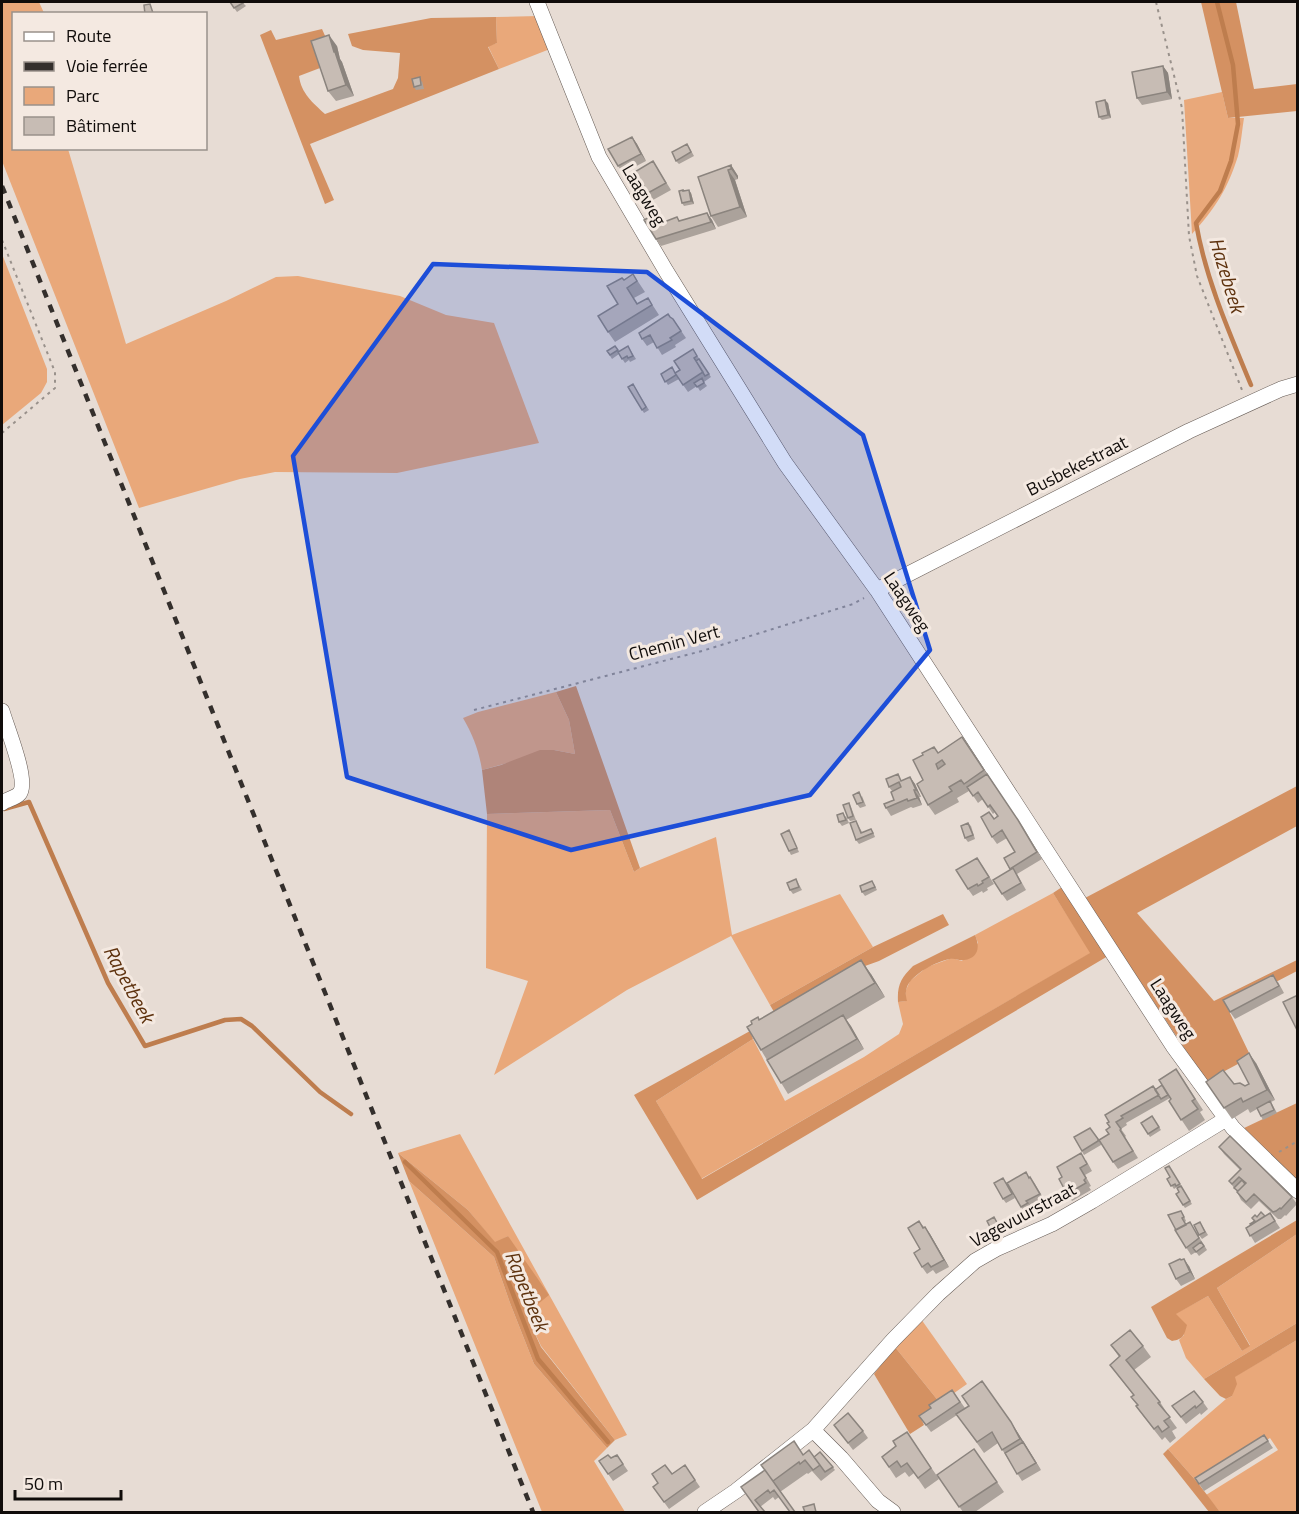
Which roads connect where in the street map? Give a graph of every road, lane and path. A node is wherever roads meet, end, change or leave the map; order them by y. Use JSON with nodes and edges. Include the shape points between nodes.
{"nodes":[{"id":1,"x":540,"y":2,"type":"edge"},
{"id":2,"x":1156,"y":2,"type":"edge"},
{"id":3,"x":2,"y":240,"type":"edge"},
{"id":4,"x":1298,"y":384,"type":"edge"},
{"id":5,"x":1247,"y":404,"type":"junction"},
{"id":6,"x":2,"y":433,"type":"edge"},
{"id":7,"x":877,"y":590,"type":"junction"},
{"id":8,"x":474,"y":710,"type":"dead end"},
{"id":9,"x":2,"y":711,"type":"edge"},
{"id":10,"x":2,"y":803,"type":"edge"},
{"id":11,"x":1226,"y":1119,"type":"junction"},
{"id":12,"x":1298,"y":1141,"type":"edge"},
{"id":13,"x":1267,"y":1160,"type":"junction"},
{"id":14,"x":1298,"y":1191,"type":"edge"},
{"id":15,"x":813,"y":1430,"type":"junction"},
{"id":16,"x":705,"y":1512,"type":"edge"},
{"id":17,"x":893,"y":1512,"type":"edge"}],
"edges":[{"from":1,"to":7,"type":"street","name":"Laagweg","via":[[599,157],[785,463]]},
{"from":2,"to":5,"type":"path","via":[[1182,108],[1189,236],[1197,276]]},
{"from":3,"to":6,"type":"path","via":[[55,372],[55,388]]},
{"from":4,"to":5,"type":"street","name":"Busbekestraat"},
{"from":5,"to":7,"type":"street","name":"Busbekestraat"},
{"from":7,"to":8,"type":"path","name":"Chemin Vert","via":[[853,604],[702,651]]},
{"from":7,"to":11,"type":"street","name":"Laagweg","via":[[1173,1046]]},
{"from":9,"to":10,"type":"street","via":[[22,788]]},
{"from":11,"to":13,"type":"street","name":"Laagweg"},
{"from":11,"to":15,"type":"street","name":"Vagevuurstraat","via":[[1052,1224],[975,1261],[893,1340]]},
{"from":12,"to":13,"type":"path"},
{"from":13,"to":14,"type":"street","name":"Laagweg"},
{"from":15,"to":16,"type":"street","name":"Vagevuurstraat"},
{"from":15,"to":17,"type":"street","via":[[878,1501]]}]}
